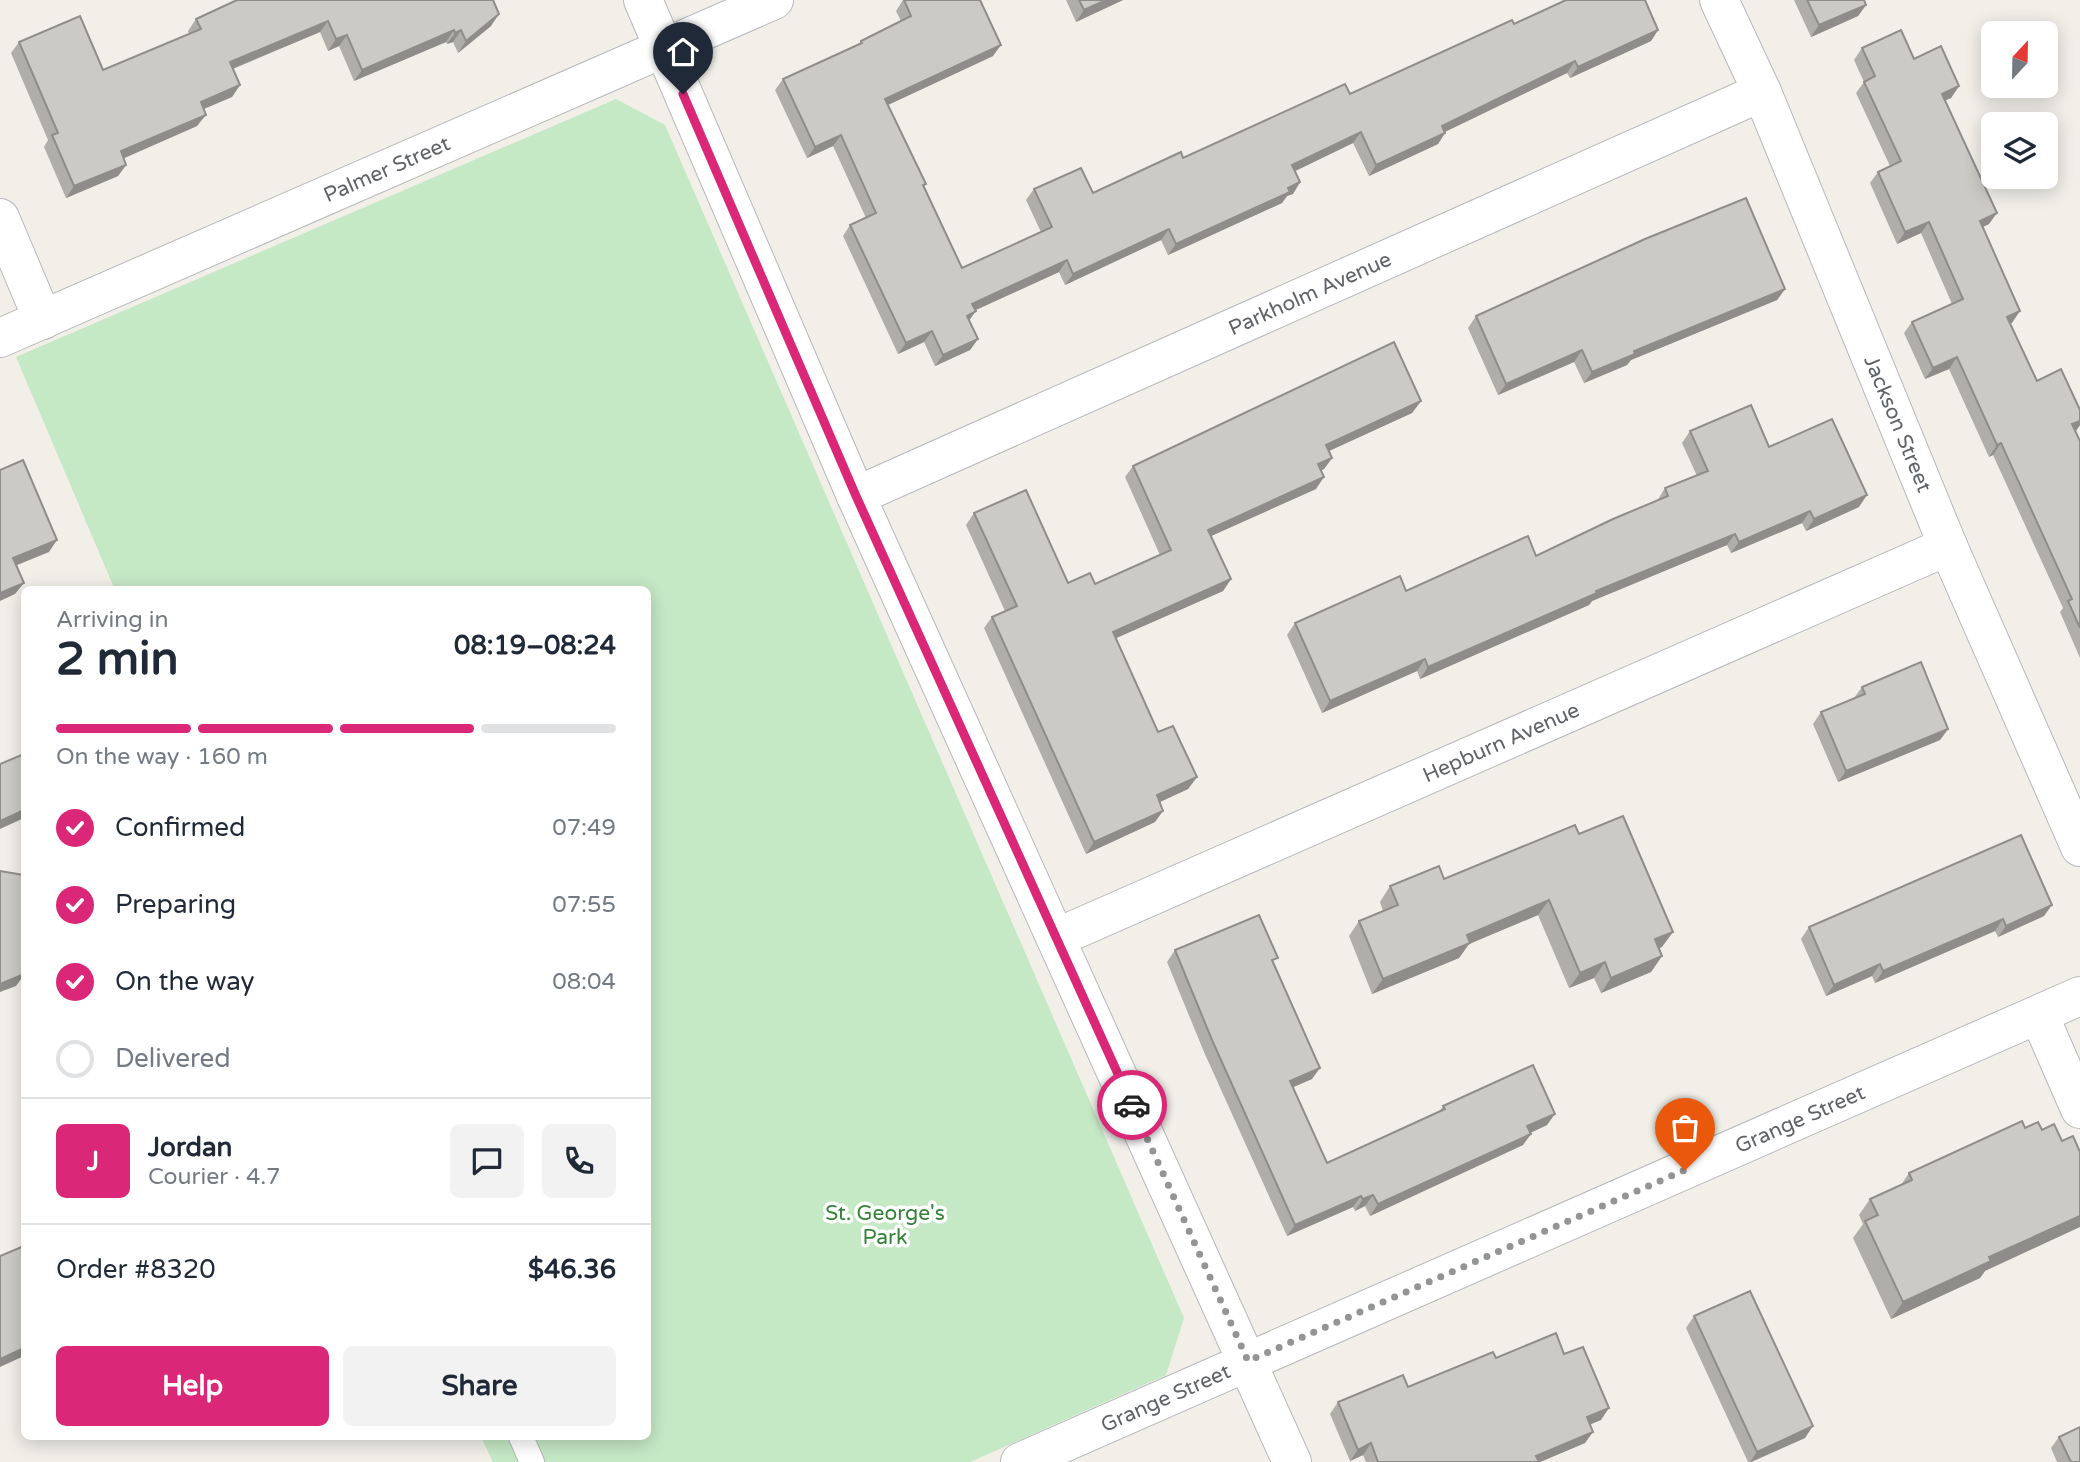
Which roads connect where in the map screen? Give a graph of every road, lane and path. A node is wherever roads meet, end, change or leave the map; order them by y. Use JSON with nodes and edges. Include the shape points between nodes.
{"nodes":[{"id":1,"x":643,"y":0,"type":"edge"},
{"id":2,"x":774,"y":0,"type":"edge"},
{"id":3,"x":1719,"y":0,"type":"edge"},
{"id":4,"x":664,"y":49,"type":"junction"},
{"id":5,"x":1762,"y":92,"type":"junction"},
{"id":6,"x":0,"y":218,"type":"edge"},
{"id":7,"x":43,"y":320,"type":"junction"},
{"id":8,"x":0,"y":338,"type":"edge"},
{"id":9,"x":856,"y":496,"type":"junction"},
{"id":10,"x":1948,"y":546,"type":"junction"},
{"id":11,"x":2080,"y":846,"type":"edge"},
{"id":12,"x":1056,"y":938,"type":"junction"},
{"id":13,"x":2080,"y":996,"type":"edge"},
{"id":14,"x":2039,"y":1015,"type":"junction"},
{"id":15,"x":2080,"y":1109,"type":"edge"},
{"id":16,"x":1248,"y":1361,"type":"junction"},
{"id":17,"x":522,"y":1440,"type":"edge"},
{"id":18,"x":532,"y":1462,"type":"edge"},
{"id":19,"x":1020,"y":1462,"type":"edge"},
{"id":20,"x":1292,"y":1462,"type":"edge"}],
"edges":[{"from":1,"to":4,"type":"street"},
{"from":2,"to":4,"type":"street","name":"Palmer Street"},
{"from":3,"to":5,"type":"street","name":"Jackson Street"},
{"from":4,"to":7,"type":"street","name":"Palmer Street"},
{"from":4,"to":9,"type":"street"},
{"from":5,"to":9,"type":"street","name":"Parkholm Avenue"},
{"from":5,"to":10,"type":"street","name":"Jackson Street"},
{"from":6,"to":7,"type":"street"},
{"from":7,"to":8,"type":"street","name":"Palmer Street"},
{"from":9,"to":12,"type":"street"},
{"from":10,"to":11,"type":"street","name":"Jackson Street"},
{"from":10,"to":12,"type":"street","name":"Hepburn Avenue"},
{"from":12,"to":16,"type":"street"},
{"from":13,"to":14,"type":"street","name":"Grange Street"},
{"from":14,"to":15,"type":"street"},
{"from":14,"to":16,"type":"street","name":"Grange Street"},
{"from":16,"to":19,"type":"street","name":"Grange Street"},
{"from":16,"to":20,"type":"street"},
{"from":17,"to":18,"type":"lane"}]}
